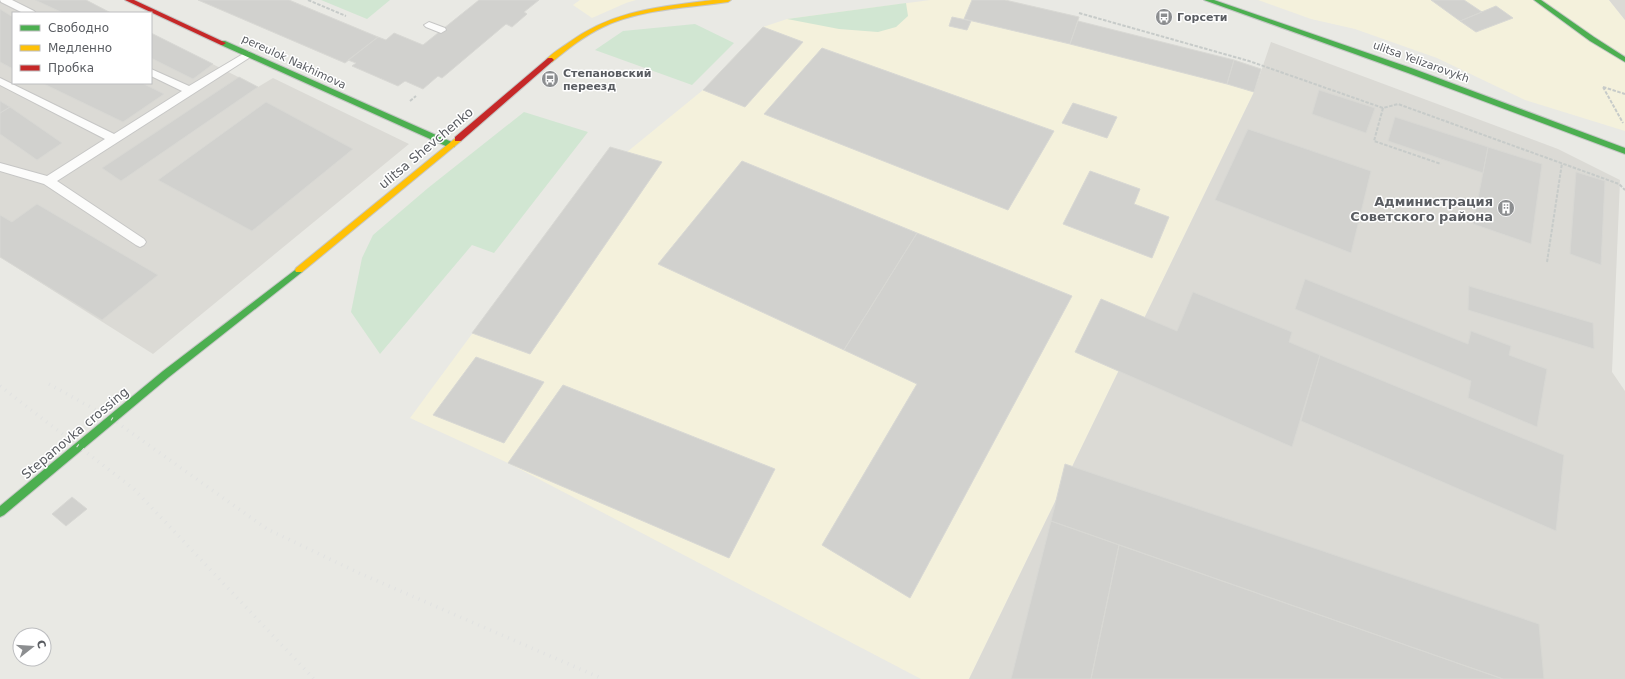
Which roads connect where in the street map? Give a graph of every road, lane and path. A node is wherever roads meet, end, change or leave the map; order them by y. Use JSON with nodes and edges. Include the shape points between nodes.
{"nodes":[{"id":1,"x":4,"y":0,"type":"edge"},
{"id":2,"x":128,"y":0,"type":"edge"},
{"id":3,"x":308,"y":0,"type":"edge"},
{"id":4,"x":728,"y":0,"type":"edge"},
{"id":5,"x":1207,"y":0,"type":"edge"},
{"id":6,"x":1537,"y":0,"type":"edge"},
{"id":7,"x":1225,"y":3,"type":"edge"},
{"id":8,"x":29,"y":12,"type":"edge"},
{"id":9,"x":1079,"y":13,"type":"dead end"},
{"id":10,"x":346,"y":16,"type":"dead end"},
{"id":11,"x":429,"y":25,"type":"dead end"},
{"id":12,"x":441,"y":30,"type":"dead end"},
{"id":13,"x":248,"y":54,"type":"junction"},
{"id":14,"x":1625,"y":60,"type":"edge"},
{"id":15,"x":152,"y":72,"type":"edge"},
{"id":16,"x":0,"y":81,"type":"edge"},
{"id":17,"x":190,"y":91,"type":"junction"},
{"id":18,"x":1625,"y":94,"type":"edge"},
{"id":19,"x":1383,"y":108,"type":"junction"},
{"id":20,"x":1623,"y":123,"type":"dead end"},
{"id":21,"x":114,"y":139,"type":"junction"},
{"id":22,"x":451,"y":145,"type":"junction"},
{"id":23,"x":1625,"y":151,"type":"edge"},
{"id":24,"x":1441,"y":164,"type":"dead end"},
{"id":25,"x":1562,"y":164,"type":"junction"},
{"id":26,"x":0,"y":167,"type":"edge"},
{"id":27,"x":48,"y":181,"type":"junction"},
{"id":28,"x":1625,"y":190,"type":"edge"},
{"id":29,"x":140,"y":242,"type":"dead end"},
{"id":30,"x":1547,"y":262,"type":"dead end"},
{"id":31,"x":166,"y":374,"type":"joint"},
{"id":32,"x":0,"y":512,"type":"edge"}],
"edges":[{"from":1,"to":8,"type":"lane"},
{"from":2,"to":13,"type":"street","name":"pereulok Nakhimova"},
{"from":3,"to":10,"type":"path"},
{"from":4,"to":22,"type":"street","name":"ulitsa Shevchenko","via":[[632,14],[601,25],[574,41],[545,64]]},
{"from":5,"to":7,"type":"street","name":"ulitsa Yelizarovykh"},
{"from":6,"to":14,"type":"street"},
{"from":7,"to":23,"type":"street","name":"ulitsa Yelizarovykh"},
{"from":9,"to":19,"type":"path","via":[[1249,61]]},
{"from":11,"to":12,"type":"lane"},
{"from":13,"to":17,"type":"lane"},
{"from":13,"to":22,"type":"street","name":"pereulok Nakhimova"},
{"from":15,"to":17,"type":"lane"},
{"from":16,"to":21,"type":"lane"},
{"from":17,"to":21,"type":"lane"},
{"from":18,"to":20,"type":"path","via":[[1603,87]]},
{"from":19,"to":24,"type":"path","via":[[1374,141]]},
{"from":19,"to":25,"type":"path","via":[[1398,104]]},
{"from":21,"to":27,"type":"lane"},
{"from":22,"to":31,"type":"street","name":"ulitsa Shevchenko","via":[[270,294]]},
{"from":25,"to":28,"type":"path","via":[[1619,184]]},
{"from":25,"to":30,"type":"path"},
{"from":26,"to":27,"type":"lane"},
{"from":27,"to":29,"type":"lane"},
{"from":31,"to":32,"type":"street","name":"Stepanovka crossing"}]}
